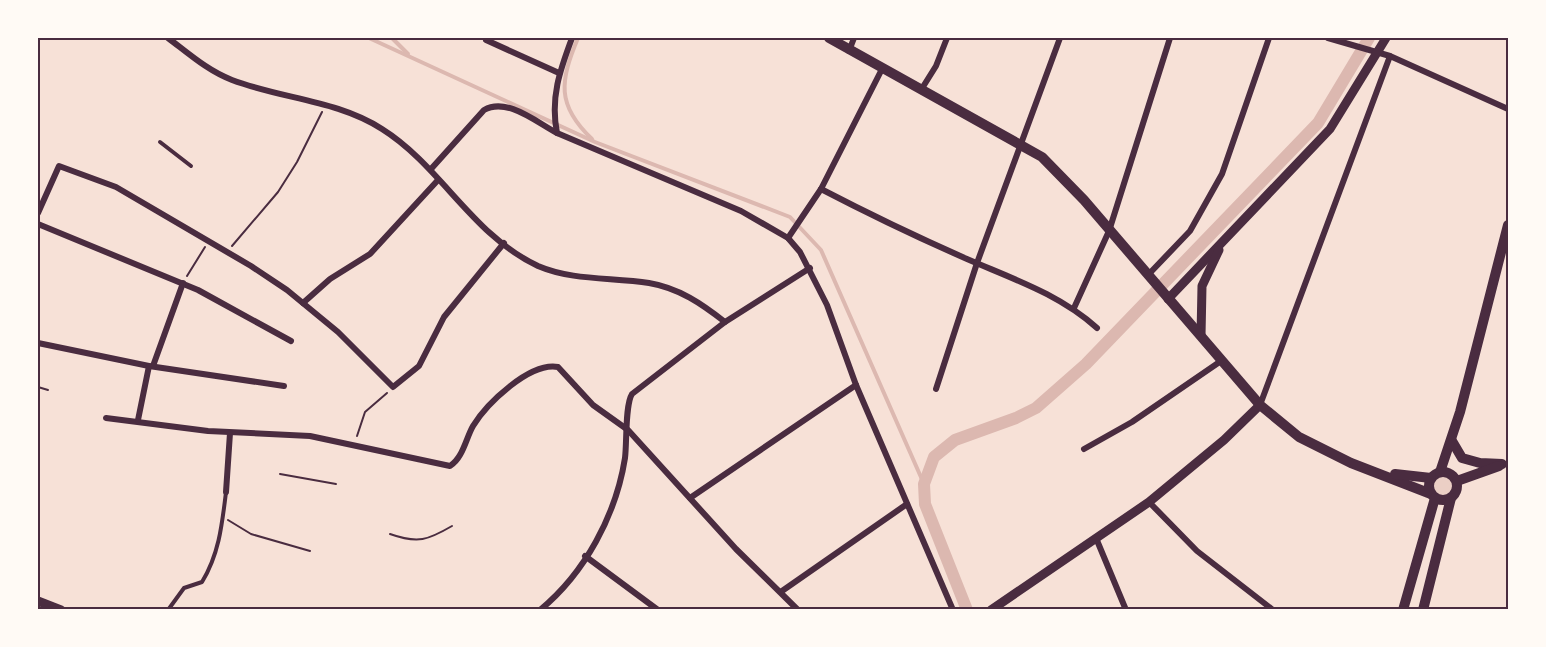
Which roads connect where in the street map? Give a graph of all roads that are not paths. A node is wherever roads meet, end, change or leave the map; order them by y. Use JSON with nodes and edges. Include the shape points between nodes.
{"nodes":[{"id":1,"x":168,"y":38,"type":"edge"},
{"id":2,"x":572,"y":38,"type":"edge"},
{"id":3,"x":829,"y":38,"type":"edge"},
{"id":4,"x":854,"y":38,"type":"edge"},
{"id":5,"x":947,"y":38,"type":"edge"},
{"id":6,"x":1060,"y":38,"type":"edge"},
{"id":7,"x":1170,"y":38,"type":"edge"},
{"id":8,"x":1269,"y":38,"type":"edge"},
{"id":9,"x":1328,"y":38,"type":"edge"},
{"id":10,"x":1386,"y":38,"type":"edge"},
{"id":11,"x":486,"y":40,"type":"dead end"},
{"id":12,"x":849,"y":51,"type":"junction"},
{"id":13,"x":1379,"y":52,"type":"junction"},
{"id":14,"x":1390,"y":56,"type":"junction"},
{"id":15,"x":882,"y":69,"type":"junction"},
{"id":16,"x":559,"y":72,"type":"junction"},
{"id":17,"x":921,"y":90,"type":"junction"},
{"id":18,"x":1509,"y":109,"type":"edge"},
{"id":19,"x":556,"y":131,"type":"junction"},
{"id":20,"x":160,"y":142,"type":"dead end"},
{"id":21,"x":1020,"y":143,"type":"junction"},
{"id":22,"x":191,"y":166,"type":"dead end"},
{"id":23,"x":431,"y":169,"type":"junction"},
{"id":24,"x":438,"y":180,"type":"junction"},
{"id":25,"x":821,"y":189,"type":"junction"},
{"id":26,"x":38,"y":213,"type":"edge"},
{"id":27,"x":38,"y":224,"type":"edge"},
{"id":28,"x":1509,"y":225,"type":"edge"},
{"id":29,"x":1109,"y":231,"type":"junction"},
{"id":30,"x":788,"y":238,"type":"junction"},
{"id":31,"x":1506,"y":238,"type":"edge"},
{"id":32,"x":1224,"y":240,"type":"junction"},
{"id":33,"x":504,"y":243,"type":"junction"},
{"id":34,"x":977,"y":263,"type":"junction"},
{"id":35,"x":810,"y":267,"type":"junction"},
{"id":36,"x":1150,"y":279,"type":"junction"},
{"id":37,"x":183,"y":283,"type":"junction"},
{"id":38,"x":1164,"y":295,"type":"junction"},
{"id":39,"x":303,"y":303,"type":"junction"},
{"id":40,"x":1074,"y":308,"type":"junction"},
{"id":41,"x":725,"y":322,"type":"junction"},
{"id":42,"x":1097,"y":328,"type":"dead end"},
{"id":43,"x":1201,"y":336,"type":"junction"},
{"id":44,"x":291,"y":341,"type":"dead end"},
{"id":45,"x":38,"y":344,"type":"edge"},
{"id":46,"x":1221,"y":361,"type":"junction"},
{"id":47,"x":151,"y":366,"type":"junction"},
{"id":48,"x":856,"y":385,"type":"junction"},
{"id":49,"x":284,"y":386,"type":"dead end"},
{"id":50,"x":936,"y":389,"type":"dead end"},
{"id":51,"x":1260,"y":405,"type":"junction"},
{"id":52,"x":106,"y":418,"type":"dead end"},
{"id":53,"x":138,"y":420,"type":"junction"},
{"id":54,"x":628,"y":430,"type":"junction"},
{"id":55,"x":230,"y":433,"type":"junction"},
{"id":56,"x":1452,"y":441,"type":"junction"},
{"id":57,"x":1084,"y":449,"type":"dead end"},
{"id":58,"x":1505,"y":464,"type":"edge"},
{"id":59,"x":1374,"y":470,"type":"junction"},
{"id":60,"x":1436,"y":475,"type":"junction"},
{"id":61,"x":1457,"y":481,"type":"junction"},
{"id":62,"x":226,"y":492,"type":"joint"},
{"id":63,"x":1433,"y":496,"type":"junction"},
{"id":64,"x":690,"y":498,"type":"junction"},
{"id":65,"x":1452,"y":498,"type":"junction"},
{"id":66,"x":1149,"y":502,"type":"junction"},
{"id":67,"x":907,"y":504,"type":"junction"},
{"id":68,"x":1096,"y":538,"type":"junction"},
{"id":69,"x":585,"y":556,"type":"junction"},
{"id":70,"x":782,"y":591,"type":"junction"},
{"id":71,"x":38,"y":601,"type":"edge"},
{"id":72,"x":61,"y":609,"type":"edge"},
{"id":73,"x":168,"y":609,"type":"edge"},
{"id":74,"x":540,"y":609,"type":"edge"},
{"id":75,"x":658,"y":609,"type":"edge"},
{"id":76,"x":798,"y":609,"type":"edge"},
{"id":77,"x":954,"y":609,"type":"edge"},
{"id":78,"x":991,"y":609,"type":"edge"},
{"id":79,"x":1126,"y":609,"type":"edge"},
{"id":80,"x":1273,"y":609,"type":"edge"},
{"id":81,"x":1403,"y":609,"type":"edge"},
{"id":82,"x":1423,"y":609,"type":"edge"}],
"edges":[{"from":1,"to":23,"type":"street","via":[[230,80],[346,110],[404,143]]},
{"from":2,"to":16,"type":"street"},
{"from":3,"to":12,"type":"main road"},
{"from":4,"to":12,"type":"street"},
{"from":5,"to":17,"type":"street"},
{"from":6,"to":21,"type":"street"},
{"from":7,"to":29,"type":"street"},
{"from":8,"to":36,"type":"street","via":[[1222,174],[1190,231]]},
{"from":9,"to":13,"type":"street"},
{"from":10,"to":13,"type":"street"},
{"from":11,"to":16,"type":"street"},
{"from":12,"to":15,"type":"main road"},
{"from":13,"to":14,"type":"street"},
{"from":13,"to":32,"type":"street","via":[[1330,129]]},
{"from":14,"to":18,"type":"street"},
{"from":14,"to":51,"type":"street"},
{"from":15,"to":17,"type":"main road"},
{"from":15,"to":25,"type":"street"},
{"from":16,"to":19,"type":"street"},
{"from":17,"to":21,"type":"main road"},
{"from":19,"to":23,"type":"street","via":[[506,106],[491,106]]},
{"from":19,"to":30,"type":"street","via":[[741,211]]},
{"from":20,"to":22,"type":"lane"},
{"from":21,"to":29,"type":"main road","via":[[1058,173]]},
{"from":21,"to":34,"type":"street"},
{"from":23,"to":24,"type":"street"},
{"from":24,"to":33,"type":"street","via":[[478,223]]},
{"from":24,"to":39,"type":"street","via":[[370,254],[330,279]]},
{"from":25,"to":30,"type":"street"},
{"from":25,"to":34,"type":"street","via":[[883,222]]},
{"from":26,"to":39,"type":"street","via":[[59,166],[116,188],[226,252]]},
{"from":27,"to":37,"type":"street"},
{"from":28,"to":31,"type":"main road"},
{"from":29,"to":36,"type":"main road"},
{"from":29,"to":40,"type":"street"},
{"from":30,"to":35,"type":"street"},
{"from":31,"to":56,"type":"main road"},
{"from":32,"to":38,"type":"street"},
{"from":32,"to":43,"type":"street","via":[[1202,286]]},
{"from":33,"to":39,"type":"street","via":[[444,318],[419,366],[393,387]]},
{"from":33,"to":41,"type":"street","via":[[559,275],[651,284],[682,293]]},
{"from":34,"to":40,"type":"street"},
{"from":34,"to":50,"type":"street"},
{"from":35,"to":41,"type":"street"},
{"from":35,"to":48,"type":"street"},
{"from":36,"to":38,"type":"main road"},
{"from":37,"to":44,"type":"street"},
{"from":37,"to":47,"type":"street"},
{"from":38,"to":43,"type":"main road"},
{"from":40,"to":42,"type":"street"},
{"from":41,"to":54,"type":"street","via":[[632,394],[627,406]]},
{"from":43,"to":46,"type":"main road"},
{"from":45,"to":47,"type":"street"},
{"from":46,"to":51,"type":"main road"},
{"from":46,"to":57,"type":"street","via":[[1132,422]]},
{"from":47,"to":49,"type":"street"},
{"from":47,"to":53,"type":"street"},
{"from":48,"to":64,"type":"street"},
{"from":48,"to":67,"type":"street"},
{"from":51,"to":59,"type":"main road","via":[[1299,437]]},
{"from":51,"to":66,"type":"street"},
{"from":52,"to":53,"type":"street"},
{"from":53,"to":55,"type":"street"},
{"from":54,"to":55,"type":"street","via":[[593,405],[554,366],[519,379],[486,409],[450,466],[310,436]]},
{"from":54,"to":64,"type":"street"},
{"from":54,"to":69,"type":"street","via":[[617,495],[607,523]]},
{"from":55,"to":62,"type":"street"},
{"from":56,"to":58,"type":"main road","via":[[1462,458]]},
{"from":56,"to":60,"type":"main road"},
{"from":58,"to":61,"type":"main road"},
{"from":59,"to":60,"type":"main road"},
{"from":59,"to":63,"type":"main road"},
{"from":60,"to":61,"type":"main road","via":[[1447,472]]},
{"from":60,"to":63,"type":"main road","via":[[1429,486]]},
{"from":61,"to":65,"type":"main road"},
{"from":62,"to":73,"type":"lane","via":[[217,553],[202,582],[184,588]]},
{"from":63,"to":65,"type":"main road","via":[[1443,501]]},
{"from":63,"to":81,"type":"main road"},
{"from":64,"to":70,"type":"street","via":[[736,549]]},
{"from":65,"to":82,"type":"main road"},
{"from":66,"to":68,"type":"street"},
{"from":66,"to":80,"type":"street","via":[[1197,551]]},
{"from":67,"to":70,"type":"street"},
{"from":67,"to":77,"type":"street"},
{"from":68,"to":78,"type":"street"},
{"from":68,"to":79,"type":"street"},
{"from":69,"to":74,"type":"street"},
{"from":69,"to":75,"type":"street"},
{"from":70,"to":76,"type":"street"},
{"from":71,"to":72,"type":"street"}]}
